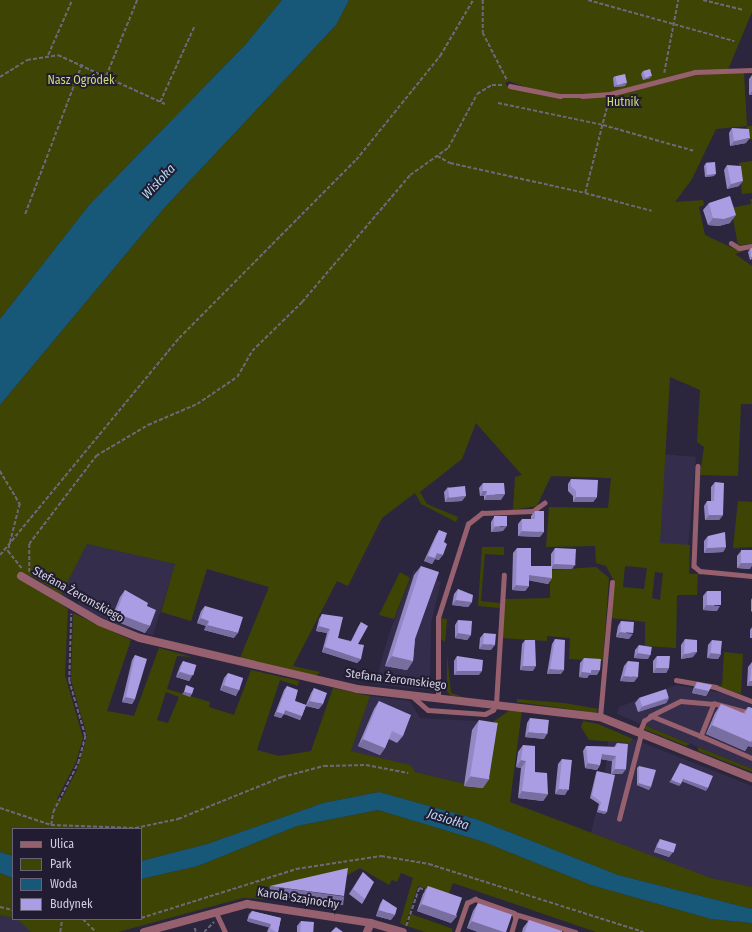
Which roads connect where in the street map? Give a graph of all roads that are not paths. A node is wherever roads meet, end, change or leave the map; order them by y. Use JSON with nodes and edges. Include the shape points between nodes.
{"nodes":[{"id":1,"x":752,"y":70,"type":"edge"},
{"id":2,"x":510,"y":86,"type":"road end"},
{"id":3,"x":731,"y":243,"type":"dead end"},
{"id":4,"x":752,"y":246,"type":"edge"},
{"id":5,"x":698,"y":466,"type":"dead end"},
{"id":6,"x":544,"y":503,"type":"dead end"},
{"id":7,"x":504,"y":575,"type":"dead end"},
{"id":8,"x":752,"y":576,"type":"edge"},
{"id":9,"x":26,"y":579,"type":"road end"},
{"id":10,"x":612,"y":583,"type":"dead end"},
{"id":11,"x":676,"y":680,"type":"dead end"},
{"id":12,"x":412,"y":696,"type":"junction"},
{"id":13,"x":438,"y":698,"type":"junction"},
{"id":14,"x":752,"y":701,"type":"edge"},
{"id":15,"x":496,"y":704,"type":"junction"},
{"id":16,"x":714,"y":704,"type":"junction"},
{"id":17,"x":752,"y":714,"type":"edge"},
{"id":18,"x":600,"y":717,"type":"junction"},
{"id":19,"x":649,"y":717,"type":"junction"},
{"id":20,"x":640,"y":734,"type":"junction"},
{"id":21,"x":701,"y":736,"type":"junction"},
{"id":22,"x":752,"y":758,"type":"edge"},
{"id":23,"x":752,"y":778,"type":"edge"},
{"id":24,"x":619,"y":819,"type":"dead end"},
{"id":25,"x":216,"y":912,"type":"junction"},
{"id":26,"x":515,"y":914,"type":"junction"},
{"id":27,"x":372,"y":923,"type":"junction"},
{"id":28,"x":225,"y":931,"type":"edge"},
{"id":29,"x":144,"y":932,"type":"edge"},
{"id":30,"x":367,"y":932,"type":"edge"},
{"id":31,"x":403,"y":932,"type":"edge"},
{"id":32,"x":457,"y":932,"type":"edge"},
{"id":33,"x":512,"y":932,"type":"edge"},
{"id":34,"x":575,"y":932,"type":"edge"}],
"edges":[{"from":1,"to":2,"type":"lane","via":[[707,71],[664,79],[610,94],[560,96]]},
{"from":3,"to":4,"type":"lane","via":[[739,248]]},
{"from":5,"to":8,"type":"lane","via":[[694,566],[700,570]]},
{"from":6,"to":13,"type":"lane","via":[[533,511],[482,513],[468,524],[438,618]]},
{"from":7,"to":15,"type":"lane"},
{"from":9,"to":12,"type":"street","name":"Stefana Żeromskiego","via":[[123,633],[199,654],[357,689]]},
{"from":10,"to":18,"type":"lane"},
{"from":11,"to":14,"type":"lane","via":[[715,687]]},
{"from":12,"to":13,"type":"street","name":"Stefana Żeromskiego"},
{"from":12,"to":15,"type":"lane","via":[[428,710],[484,714]]},
{"from":13,"to":15,"type":"street","name":"Stefana Żeromskiego"},
{"from":15,"to":18,"type":"street","name":"Stefana Żeromskiego"},
{"from":16,"to":17,"type":"lane"},
{"from":16,"to":19,"type":"lane","via":[[679,701]]},
{"from":16,"to":21,"type":"lane"},
{"from":18,"to":20,"type":"street","name":"Stefana Żeromskiego"},
{"from":19,"to":20,"type":"lane"},
{"from":19,"to":21,"type":"lane"},
{"from":20,"to":23,"type":"street","name":"Stefana Żeromskiego"},
{"from":20,"to":24,"type":"lane"},
{"from":21,"to":22,"type":"lane"},
{"from":25,"to":27,"type":"street","name":"Karola Szajnochy","via":[[251,904]]},
{"from":25,"to":28,"type":"lane"},
{"from":25,"to":29,"type":"street","name":"Karola Szajnochy"},
{"from":26,"to":32,"type":"lane","via":[[470,900]]},
{"from":26,"to":33,"type":"lane"},
{"from":26,"to":34,"type":"lane"},
{"from":27,"to":30,"type":"street"},
{"from":27,"to":31,"type":"street","name":"Karola Szajnochy"}]}
